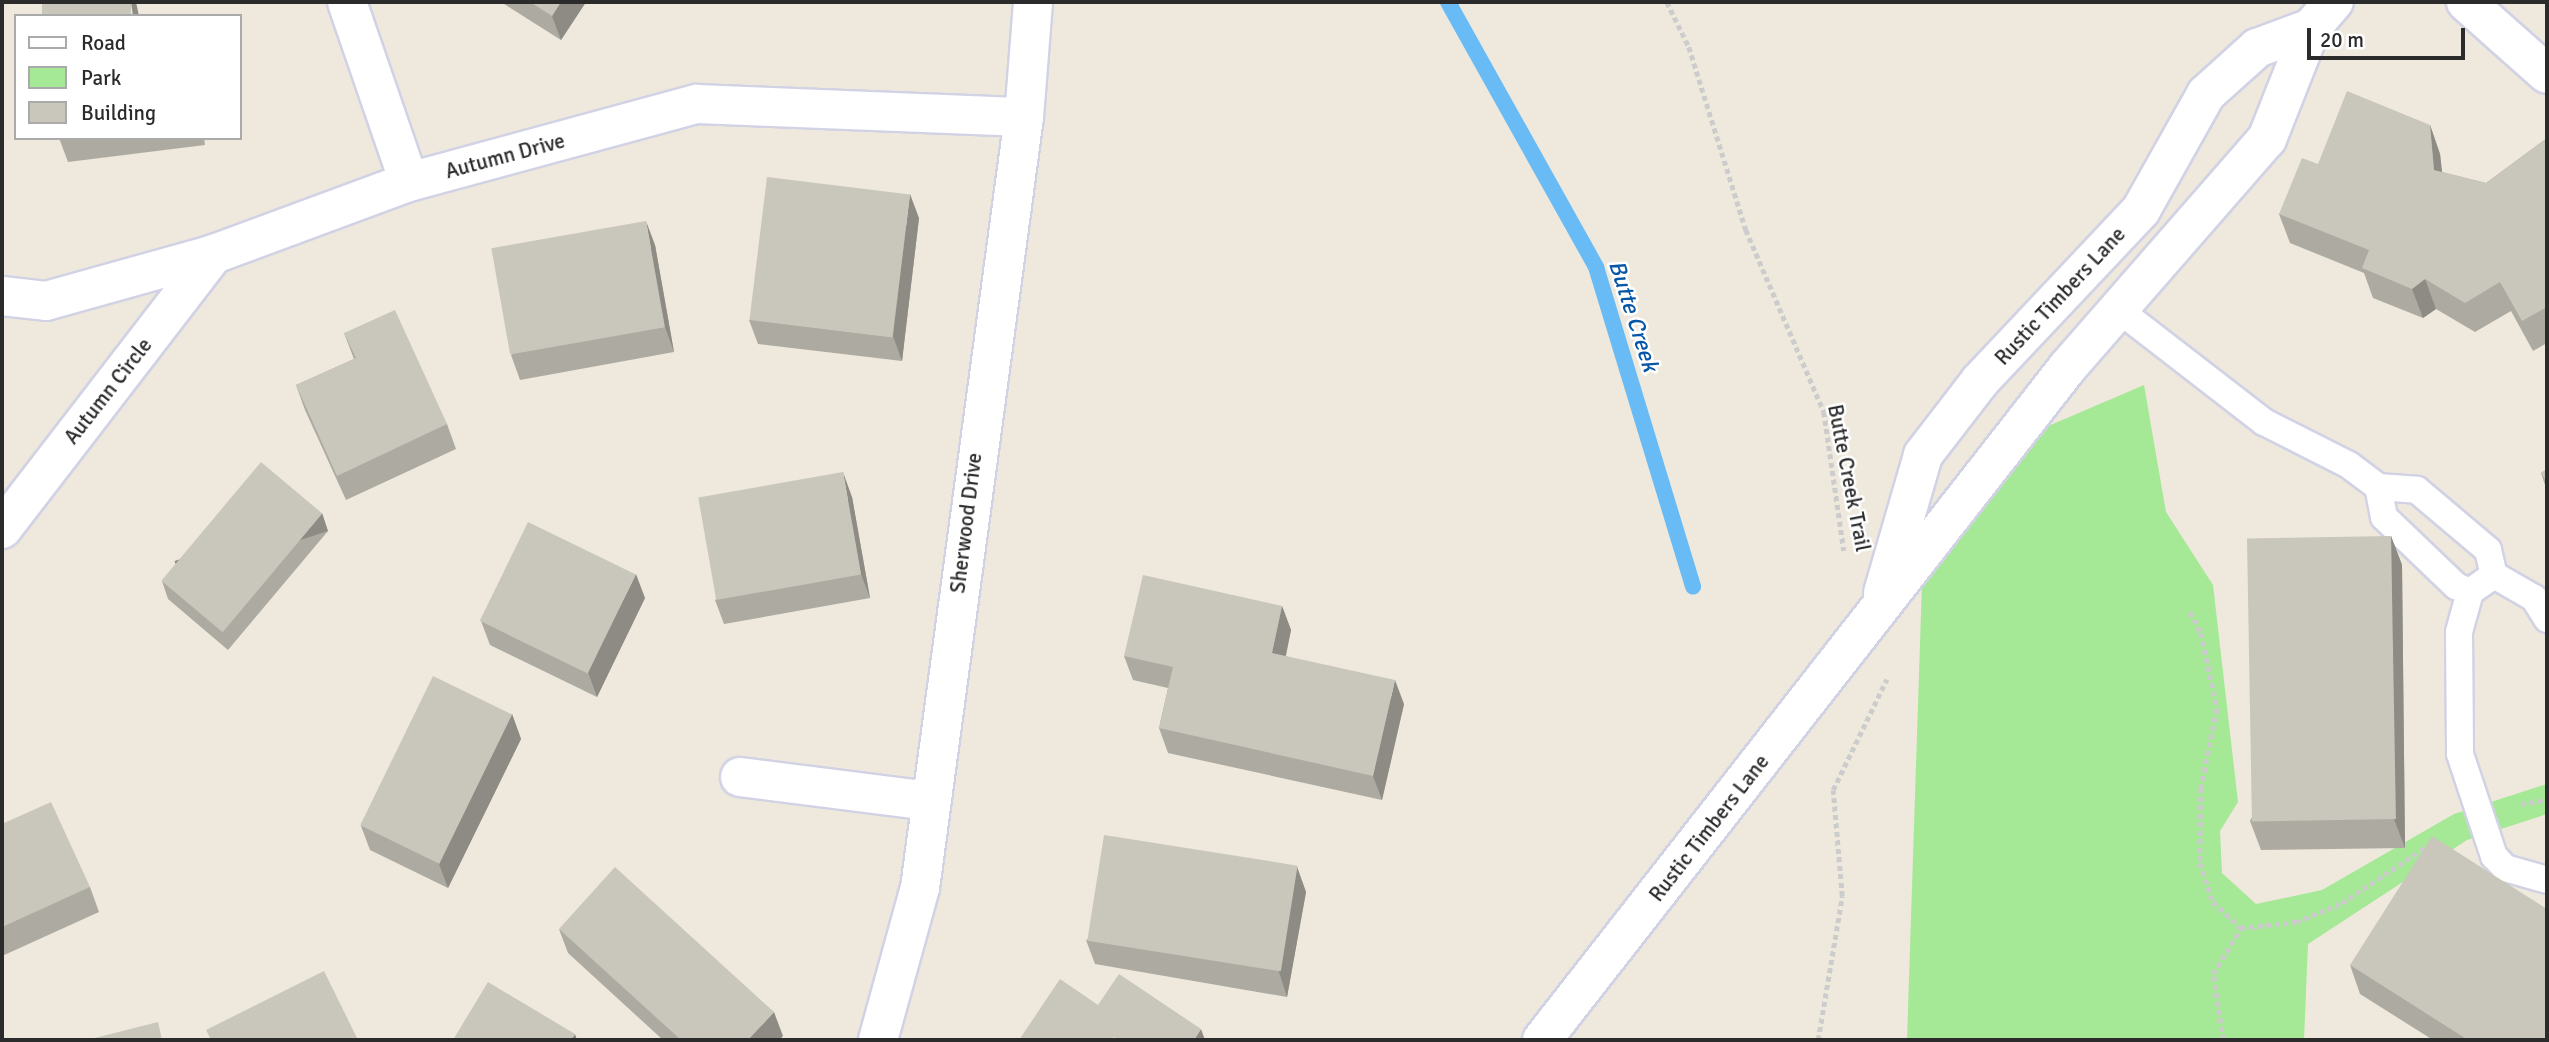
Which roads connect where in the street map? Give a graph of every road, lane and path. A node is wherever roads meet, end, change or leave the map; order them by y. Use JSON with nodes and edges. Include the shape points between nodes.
{"nodes":[{"id":1,"x":347,"y":2,"type":"edge"},
{"id":2,"x":1033,"y":2,"type":"edge"},
{"id":3,"x":1667,"y":2,"type":"edge"},
{"id":4,"x":2466,"y":2,"type":"edge"},
{"id":5,"x":2323,"y":15,"type":"edge"},
{"id":6,"x":2547,"y":74,"type":"edge"},
{"id":7,"x":1024,"y":117,"type":"junction"},
{"id":8,"x":409,"y":182,"type":"junction"},
{"id":9,"x":215,"y":254,"type":"junction"},
{"id":10,"x":2081,"y":275,"type":"junction"},
{"id":11,"x":2,"y":296,"type":"edge"},
{"id":12,"x":2119,"y":310,"type":"junction"},
{"id":13,"x":2378,"y":487,"type":"junction"},
{"id":14,"x":2,"y":529,"type":"edge"},
{"id":15,"x":2494,"y":575,"type":"junction"},
{"id":16,"x":2470,"y":592,"type":"junction"},
{"id":17,"x":2190,"y":612,"type":"dead end"},
{"id":18,"x":2547,"y":619,"type":"edge"},
{"id":19,"x":1873,"y":620,"type":"junction"},
{"id":20,"x":740,"y":777,"type":"dead end"},
{"id":21,"x":2547,"y":799,"type":"edge"},
{"id":22,"x":931,"y":801,"type":"junction"},
{"id":23,"x":2479,"y":817,"type":"junction"},
{"id":24,"x":2547,"y":880,"type":"edge"},
{"id":25,"x":2241,"y":928,"type":"junction"},
{"id":26,"x":878,"y":1040,"type":"edge"},
{"id":27,"x":1542,"y":1040,"type":"edge"},
{"id":28,"x":1818,"y":1040,"type":"edge"},
{"id":29,"x":2223,"y":1040,"type":"edge"}],
"edges":[{"from":1,"to":8,"type":"street"},
{"from":2,"to":7,"type":"street","name":"Sherwood Drive"},
{"from":3,"to":19,"type":"path","name":"Butte Creek Trail","via":[[1689,47],[1746,230],[1824,412],[1842,547]]},
{"from":4,"to":6,"type":"street"},
{"from":5,"to":10,"type":"street","name":"Rustic Timbers Lane","via":[[2257,48],[2207,94],[2141,210]]},
{"from":5,"to":12,"type":"street","name":"Rustic Timbers Lane","via":[[2267,139]]},
{"from":7,"to":8,"type":"street","name":"Autumn Drive","via":[[697,104]]},
{"from":7,"to":22,"type":"street","name":"Sherwood Drive"},
{"from":8,"to":9,"type":"street","name":"Autumn Drive"},
{"from":9,"to":11,"type":"street","name":"Autumn Drive","via":[[46,301]]},
{"from":9,"to":14,"type":"street","name":"Autumn Circle"},
{"from":10,"to":12,"type":"street"},
{"from":10,"to":19,"type":"street","name":"Rustic Timbers Lane","via":[[1980,381],[1923,455]]},
{"from":12,"to":13,"type":"lane","via":[[2227,398]]},
{"from":12,"to":19,"type":"street","name":"Rustic Timbers Lane"},
{"from":13,"to":15,"type":"lane","via":[[2417,489],[2488,550]]},
{"from":13,"to":16,"type":"lane","via":[[2384,517]]},
{"from":15,"to":16,"type":"lane"},
{"from":15,"to":18,"type":"lane","via":[[2534,598]]},
{"from":16,"to":23,"type":"lane","via":[[2459,632],[2459,742]]},
{"from":17,"to":25,"type":"path","via":[[2201,633],[2217,709],[2202,788],[2200,863],[2213,902]]},
{"from":19,"to":27,"type":"street","name":"Rustic Timbers Lane"},
{"from":19,"to":28,"type":"path","name":"Butte Creek Trail","via":[[1897,659],[1833,790],[1842,896]]},
{"from":20,"to":22,"type":"street"},
{"from":21,"to":23,"type":"path"},
{"from":22,"to":26,"type":"street","name":"Sherwood Drive","via":[[904,963]]},
{"from":23,"to":24,"type":"lane","via":[[2505,868]]},
{"from":23,"to":25,"type":"path","via":[[2342,903],[2297,922]]},
{"from":25,"to":29,"type":"path","via":[[2213,974]]}]}
